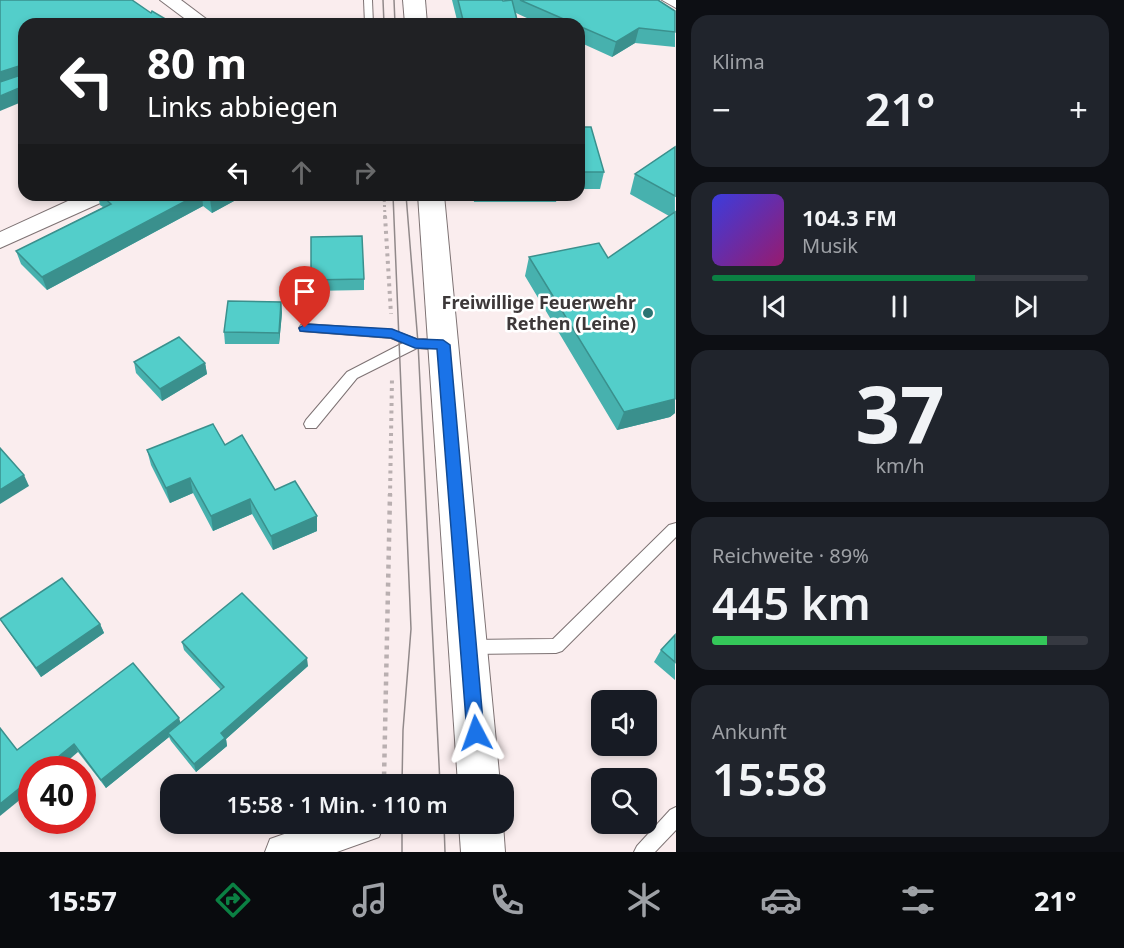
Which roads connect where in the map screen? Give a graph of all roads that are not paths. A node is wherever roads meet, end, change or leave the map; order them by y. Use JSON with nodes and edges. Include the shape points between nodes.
{"nodes":[{"id":1,"x":169,"y":0,"type":"edge"},
{"id":2,"x":368,"y":0,"type":"edge"},
{"id":3,"x":414,"y":0,"type":"edge"},
{"id":4,"x":670,"y":0,"type":"edge"},
{"id":5,"x":675,"y":3,"type":"edge"},
{"id":6,"x":195,"y":18,"type":"edge"},
{"id":7,"x":369,"y":18,"type":"edge"},
{"id":8,"x":416,"y":18,"type":"edge"},
{"id":9,"x":86,"y":201,"type":"edge"},
{"id":10,"x":431,"y":201,"type":"edge"},
{"id":11,"x":0,"y":241,"type":"edge"},
{"id":12,"x":305,"y":328,"type":"dead end"},
{"id":13,"x":429,"y":344,"type":"junction"},
{"id":14,"x":311,"y":424,"type":"dead end"},
{"id":15,"x":674,"y":529,"type":"edge"},
{"id":16,"x":470,"y":647,"type":"junction"},
{"id":17,"x":478,"y":774,"type":"edge"},
{"id":18,"x":675,"y":816,"type":"edge"},
{"id":19,"x":338,"y":834,"type":"edge"},
{"id":20,"x":482,"y":834,"type":"edge"},
{"id":21,"x":292,"y":850,"type":"edge"},
{"id":22,"x":483,"y":852,"type":"edge"},
{"id":23,"x":644,"y":852,"type":"edge"}],
"edges":[{"from":1,"to":6,"type":"street"},
{"from":2,"to":7,"type":"lane"},
{"from":3,"to":8,"type":"street"},
{"from":4,"to":5,"type":"street"},
{"from":9,"to":11,"type":"street"},
{"from":10,"to":13,"type":"street"},
{"from":12,"to":13,"type":"lane","via":[[392,334]]},
{"from":13,"to":14,"type":"lane","via":[[392,354],[352,375]]},
{"from":13,"to":16,"type":"street"},
{"from":15,"to":16,"type":"lane","via":[[556,646]]},
{"from":16,"to":17,"type":"street"},
{"from":18,"to":23,"type":"lane"},
{"from":19,"to":21,"type":"street"},
{"from":20,"to":22,"type":"street"}]}
